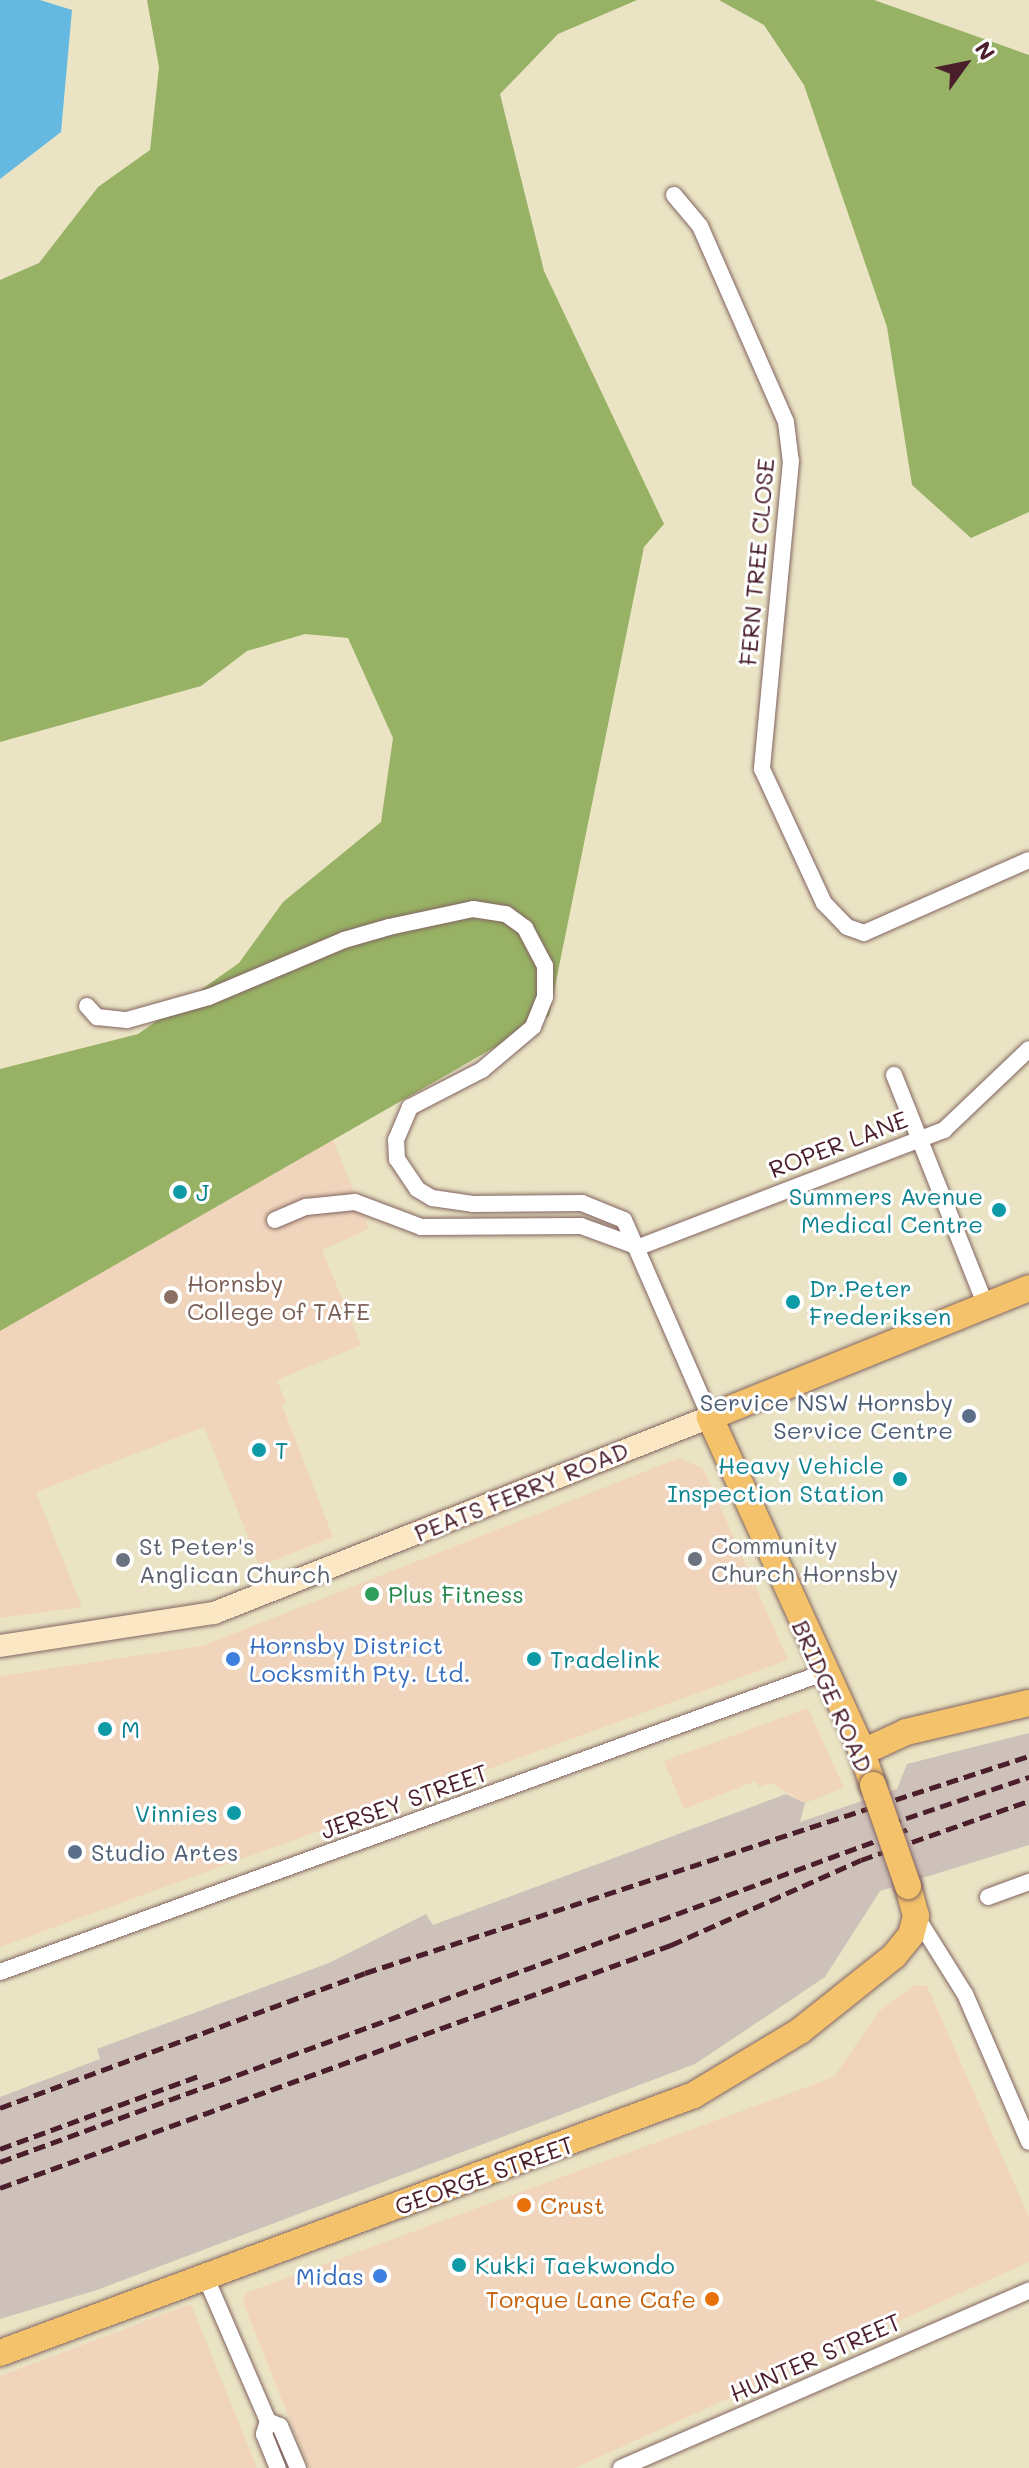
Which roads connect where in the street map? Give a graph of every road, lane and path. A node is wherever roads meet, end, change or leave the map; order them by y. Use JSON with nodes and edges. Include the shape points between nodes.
{"nodes":[{"id":1,"x":674,"y":195,"type":"dead end"},
{"id":2,"x":1029,"y":860,"type":"edge"},
{"id":3,"x":87,"y":1006,"type":"dead end"},
{"id":4,"x":1029,"y":1049,"type":"edge"},
{"id":5,"x":894,"y":1075,"type":"dead end"},
{"id":6,"x":919,"y":1139,"type":"junction"},
{"id":7,"x":275,"y":1220,"type":"dead end"},
{"id":8,"x":639,"y":1247,"type":"junction"},
{"id":9,"x":1029,"y":1288,"type":"edge"},
{"id":10,"x":986,"y":1306,"type":"junction"},
{"id":11,"x":710,"y":1417,"type":"junction"},
{"id":12,"x":0,"y":1646,"type":"edge"},
{"id":13,"x":823,"y":1673,"type":"junction"},
{"id":14,"x":1029,"y":1703,"type":"edge"},
{"id":15,"x":863,"y":1752,"type":"junction"},
{"id":16,"x":1029,"y":1882,"type":"edge"},
{"id":17,"x":988,"y":1897,"type":"dead end"},
{"id":18,"x":916,"y":1916,"type":"junction"},
{"id":19,"x":0,"y":1972,"type":"edge"},
{"id":20,"x":1029,"y":2142,"type":"edge"},
{"id":21,"x":206,"y":2278,"type":"junction"},
{"id":22,"x":1029,"y":2291,"type":"edge"},
{"id":23,"x":0,"y":2353,"type":"edge"},
{"id":24,"x":268,"y":2421,"type":"junction"},
{"id":25,"x":278,"y":2468,"type":"edge"},
{"id":26,"x":298,"y":2468,"type":"edge"},
{"id":27,"x":621,"y":2468,"type":"edge"}],
"edges":[{"from":1,"to":2,"type":"street","name":"FERN TREE CLOSE","via":[[700,226],[786,422],[791,461],[762,769],[824,903],[847,927],[864,933]]},
{"from":3,"to":8,"type":"street","name":"BRIDGE ROAD","via":[[97,1017],[127,1020],[209,997],[389,927],[473,909],[506,914],[532,937],[545,966],[545,997],[533,1027],[482,1070],[410,1107],[396,1140],[397,1159],[417,1189],[432,1198],[599,1206],[624,1220]]},
{"from":4,"to":6,"type":"street","name":"ROPER LANE","via":[[944,1130]]},
{"from":5,"to":6,"type":"street"},
{"from":6,"to":8,"type":"street","name":"ROPER LANE"},
{"from":6,"to":10,"type":"street"},
{"from":7,"to":8,"type":"street","via":[[306,1207],[363,1203],[421,1227],[581,1226]]},
{"from":8,"to":11,"type":"street","name":"BRIDGE ROAD"},
{"from":9,"to":10,"type":"main road","name":"PEATS FERRY ROAD"},
{"from":10,"to":11,"type":"main road","name":"PEATS FERRY ROAD"},
{"from":11,"to":12,"type":"main road","name":"PEATS FERRY ROAD","via":[[214,1613]]},
{"from":11,"to":13,"type":"main road","name":"BRIDGE ROAD"},
{"from":13,"to":15,"type":"main road","name":"BRIDGE ROAD"},
{"from":13,"to":19,"type":"street","name":"JERSEY STREET"},
{"from":14,"to":15,"type":"main road","via":[[906,1732]]},
{"from":15,"to":18,"type":"main road","name":"BRIDGE ROAD","bridge":true},
{"from":16,"to":17,"type":"street"},
{"from":18,"to":20,"type":"street","name":"BRIDGE ROAD","via":[[965,1994]]},
{"from":18,"to":21,"type":"main road","name":"GEORGE STREET","via":[[904,1946],[866,1982],[752,2065],[694,2095]]},
{"from":21,"to":23,"type":"main road","name":"GEORGE STREET"},
{"from":21,"to":24,"type":"street"},
{"from":22,"to":27,"type":"street","name":"HUNTER STREET"},
{"from":24,"to":25,"type":"street","via":[[264,2434]]},
{"from":24,"to":26,"type":"street","via":[[280,2426]]}]}
